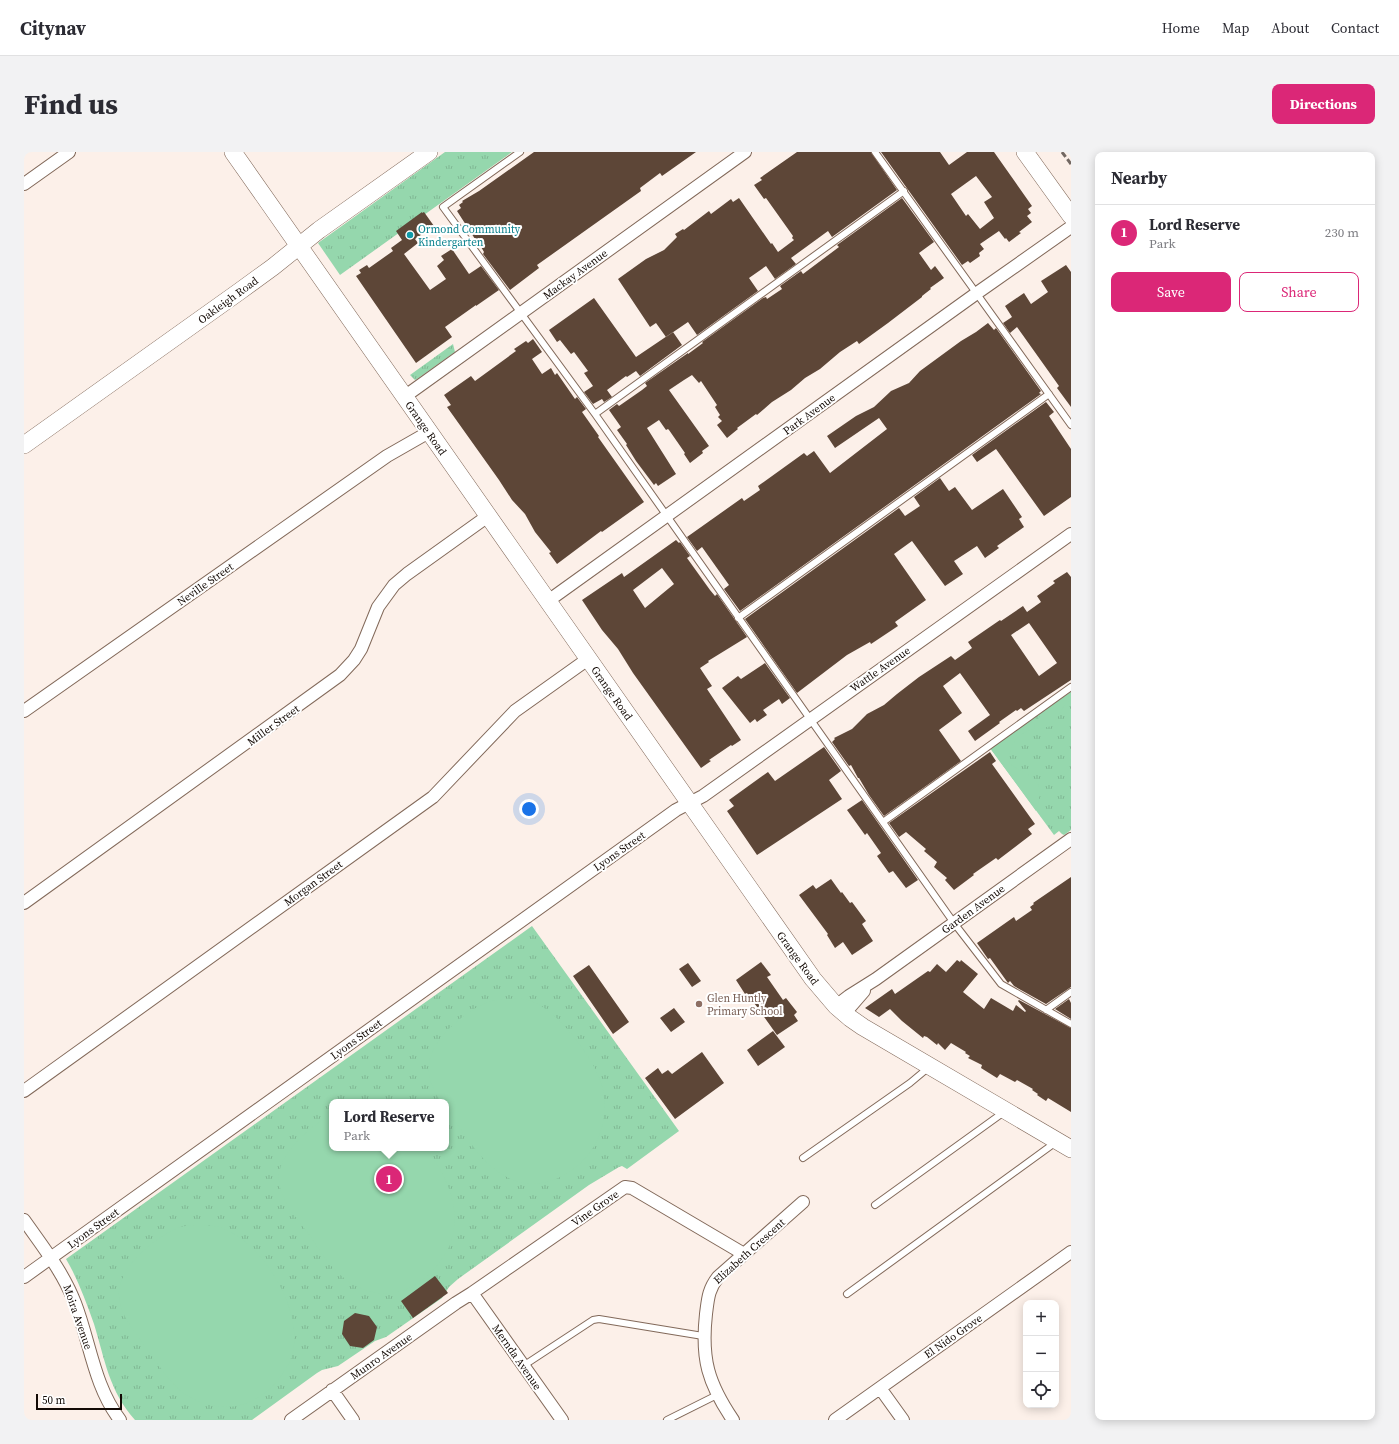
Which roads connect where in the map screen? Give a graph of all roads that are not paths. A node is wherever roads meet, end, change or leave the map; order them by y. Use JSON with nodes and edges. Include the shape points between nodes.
{"nodes":[{"id":1,"x":69,"y":152,"type":"edge"},
{"id":2,"x":233,"y":152,"type":"edge"},
{"id":3,"x":429,"y":152,"type":"edge"},
{"id":4,"x":520,"y":152,"type":"edge"},
{"id":5,"x":745,"y":152,"type":"edge"},
{"id":6,"x":875,"y":152,"type":"edge"},
{"id":7,"x":1025,"y":152,"type":"edge"},
{"id":8,"x":24,"y":184,"type":"edge"},
{"id":9,"x":904,"y":191,"type":"junction"},
{"id":10,"x":1071,"y":216,"type":"edge"},
{"id":11,"x":1071,"y":227,"type":"edge"},
{"id":12,"x":299,"y":246,"type":"junction"},
{"id":13,"x":977,"y":293,"type":"junction"},
{"id":14,"x":521,"y":313,"type":"junction"},
{"id":15,"x":1049,"y":394,"type":"junction"},
{"id":16,"x":404,"y":397,"type":"junction"},
{"id":17,"x":595,"y":414,"type":"junction"},
{"id":18,"x":1071,"y":425,"type":"edge"},
{"id":19,"x":426,"y":428,"type":"junction"},
{"id":20,"x":24,"y":444,"type":"edge"},
{"id":21,"x":488,"y":516,"type":"junction"},
{"id":22,"x":666,"y":517,"type":"junction"},
{"id":23,"x":1071,"y":534,"type":"edge"},
{"id":24,"x":548,"y":601,"type":"junction"},
{"id":25,"x":738,"y":618,"type":"junction"},
{"id":26,"x":588,"y":659,"type":"junction"},
{"id":27,"x":1071,"y":687,"type":"edge"},
{"id":28,"x":24,"y":711,"type":"edge"},
{"id":29,"x":811,"y":719,"type":"junction"},
{"id":30,"x":689,"y":803,"type":"junction"},
{"id":31,"x":883,"y":822,"type":"junction"},
{"id":32,"x":1071,"y":839,"type":"edge"},
{"id":33,"x":24,"y":903,"type":"edge"},
{"id":34,"x":954,"y":923,"type":"junction"},
{"id":35,"x":1071,"y":992,"type":"edge"},
{"id":36,"x":840,"y":1010,"type":"junction"},
{"id":37,"x":1046,"y":1010,"type":"junction"},
{"id":38,"x":1071,"y":1024,"type":"edge"},
{"id":39,"x":930,"y":1067,"type":"junction"},
{"id":40,"x":24,"y":1091,"type":"edge"},
{"id":41,"x":1006,"y":1111,"type":"junction"},
{"id":42,"x":1064,"y":1145,"type":"edge"},
{"id":43,"x":802,"y":1158,"type":"dead end"},
{"id":44,"x":803,"y":1202,"type":"dead end"},
{"id":45,"x":875,"y":1205,"type":"dead end"},
{"id":46,"x":24,"y":1220,"type":"edge"},
{"id":47,"x":1071,"y":1252,"type":"edge"},
{"id":48,"x":744,"y":1254,"type":"junction"},
{"id":49,"x":51,"y":1258,"type":"junction"},
{"id":50,"x":24,"y":1277,"type":"edge"},
{"id":51,"x":472,"y":1293,"type":"junction"},
{"id":52,"x":847,"y":1294,"type":"dead end"},
{"id":53,"x":704,"y":1336,"type":"junction"},
{"id":54,"x":523,"y":1366,"type":"junction"},
{"id":55,"x":880,"y":1388,"type":"junction"},
{"id":56,"x":332,"y":1390,"type":"junction"},
{"id":57,"x":717,"y":1395,"type":"junction"},
{"id":58,"x":120,"y":1420,"type":"edge"},
{"id":59,"x":291,"y":1420,"type":"edge"},
{"id":60,"x":353,"y":1420,"type":"edge"},
{"id":61,"x":562,"y":1420,"type":"edge"},
{"id":62,"x":667,"y":1420,"type":"edge"},
{"id":63,"x":733,"y":1420,"type":"edge"},
{"id":64,"x":835,"y":1420,"type":"edge"},
{"id":65,"x":903,"y":1420,"type":"edge"}],
"edges":[{"from":1,"to":8,"type":"street"},
{"from":2,"to":12,"type":"main road","name":"Grange Road"},
{"from":3,"to":12,"type":"main road","name":"Oakleigh Road"},
{"from":4,"to":14,"type":"lane","via":[[443,207]]},
{"from":5,"to":14,"type":"street","name":"Mackay Avenue"},
{"from":6,"to":9,"type":"lane"},
{"from":7,"to":10,"type":"main road"},
{"from":9,"to":13,"type":"lane"},
{"from":9,"to":17,"type":"lane"},
{"from":11,"to":13,"type":"street","name":"Park Avenue"},
{"from":12,"to":16,"type":"main road","name":"Grange Road"},
{"from":12,"to":20,"type":"main road","name":"Oakleigh Road","via":[[240,291]]},
{"from":13,"to":15,"type":"lane"},
{"from":13,"to":22,"type":"street","name":"Park Avenue"},
{"from":14,"to":16,"type":"street","name":"Mackay Avenue"},
{"from":14,"to":17,"type":"lane"},
{"from":15,"to":18,"type":"lane"},
{"from":15,"to":25,"type":"lane"},
{"from":16,"to":19,"type":"main road","name":"Grange Road"},
{"from":17,"to":22,"type":"lane"},
{"from":19,"to":21,"type":"main road","name":"Grange Road"},
{"from":19,"to":28,"type":"street","name":"Neville Street"},
{"from":21,"to":24,"type":"main road","name":"Grange Road"},
{"from":21,"to":33,"type":"street","name":"Miller Street","via":[[394,585],[378,607],[361,649],[340,675]]},
{"from":22,"to":24,"type":"street","name":"Park Avenue"},
{"from":22,"to":25,"type":"lane"},
{"from":23,"to":29,"type":"street","name":"Wattle Avenue"},
{"from":24,"to":26,"type":"main road","name":"Grange Road"},
{"from":25,"to":29,"type":"lane"},
{"from":26,"to":30,"type":"main road","name":"Grange Road"},
{"from":26,"to":40,"type":"street","name":"Morgan Street","via":[[515,711],[427,802]]},
{"from":27,"to":31,"type":"lane"},
{"from":29,"to":30,"type":"street","name":"Wattle Avenue","via":[[703,796]]},
{"from":29,"to":31,"type":"lane"},
{"from":30,"to":36,"type":"main road","name":"Grange Road","via":[[813,979]]},
{"from":30,"to":49,"type":"street","name":"Lyons Street"},
{"from":31,"to":34,"type":"lane"},
{"from":32,"to":34,"type":"street","name":"Garden Avenue"},
{"from":34,"to":36,"type":"street","name":"Garden Avenue","via":[[876,979]]},
{"from":34,"to":37,"type":"lane","via":[[1000,984]]},
{"from":35,"to":37,"type":"lane"},
{"from":36,"to":39,"type":"main road","name":"Grange Road"},
{"from":37,"to":38,"type":"lane"},
{"from":39,"to":41,"type":"main road","name":"Grange Road"},
{"from":39,"to":43,"type":"lane"},
{"from":41,"to":42,"type":"main road","name":"Grange Road"},
{"from":41,"to":45,"type":"lane"},
{"from":42,"to":52,"type":"lane"},
{"from":44,"to":48,"type":"street","name":"Elizabeth Crescent"},
{"from":46,"to":49,"type":"street","name":"Moira Avenue"},
{"from":47,"to":55,"type":"street","name":"El Nido Grove"},
{"from":48,"to":51,"type":"street","name":"Vine Grove","via":[[632,1188],[625,1188]]},
{"from":48,"to":53,"type":"street","name":"Elizabeth Crescent","via":[[712,1284]]},
{"from":49,"to":50,"type":"street","name":"Lyons Street"},
{"from":49,"to":58,"type":"street","name":"Moira Avenue","via":[[70,1291],[102,1387]]},
{"from":51,"to":54,"type":"street","name":"Mernda Avenue"},
{"from":51,"to":56,"type":"street","name":"Munro Avenue"},
{"from":53,"to":54,"type":"lane","via":[[599,1319],[593,1320]]},
{"from":53,"to":57,"type":"street","name":"Elizabeth Crescent","via":[[708,1370]]},
{"from":54,"to":61,"type":"street","name":"Mernda Avenue"},
{"from":55,"to":64,"type":"street","name":"El Nido Grove"},
{"from":55,"to":65,"type":"street"},
{"from":56,"to":59,"type":"street","name":"Munro Avenue"},
{"from":56,"to":60,"type":"street"},
{"from":57,"to":62,"type":"lane"},
{"from":57,"to":63,"type":"street","name":"Elizabeth Crescent"}]}
